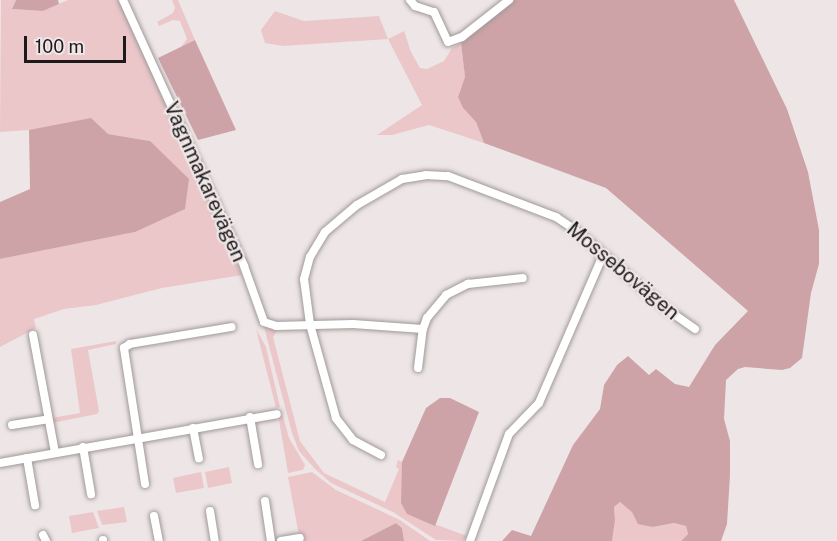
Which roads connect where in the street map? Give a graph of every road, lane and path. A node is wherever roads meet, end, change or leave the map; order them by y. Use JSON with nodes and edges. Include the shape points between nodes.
{"nodes":[{"id":1,"x":123,"y":0,"type":"edge"},
{"id":2,"x":410,"y":0,"type":"edge"},
{"id":3,"x":509,"y":0,"type":"edge"},
{"id":4,"x":499,"y":3,"type":"edge"},
{"id":5,"x":603,"y":255,"type":"junction"},
{"id":6,"x":523,"y":279,"type":"dead end"},
{"id":7,"x":310,"y":324,"type":"junction"},
{"id":8,"x":232,"y":327,"type":"dead end"},
{"id":9,"x":423,"y":329,"type":"junction"},
{"id":10,"x":695,"y":329,"type":"dead end"},
{"id":11,"x":33,"y":336,"type":"dead end"},
{"id":12,"x":418,"y":368,"type":"dead end"},
{"id":13,"x":277,"y":414,"type":"dead end"},
{"id":14,"x":250,"y":417,"type":"junction"},
{"id":15,"x":48,"y":419,"type":"junction"},
{"id":16,"x":12,"y":425,"type":"dead end"},
{"id":17,"x":193,"y":428,"type":"junction"},
{"id":18,"x":138,"y":438,"type":"junction"},
{"id":19,"x":83,"y":447,"type":"junction"},
{"id":20,"x":55,"y":452,"type":"junction"},
{"id":21,"x":381,"y":454,"type":"dead end"},
{"id":22,"x":27,"y":458,"type":"junction"},
{"id":23,"x":199,"y":458,"type":"dead end"},
{"id":24,"x":0,"y":463,"type":"edge"},
{"id":25,"x":258,"y":464,"type":"dead end"},
{"id":26,"x":145,"y":484,"type":"dead end"},
{"id":27,"x":91,"y":494,"type":"dead end"},
{"id":28,"x":265,"y":501,"type":"dead end"},
{"id":29,"x":35,"y":505,"type":"dead end"},
{"id":30,"x":210,"y":511,"type":"dead end"},
{"id":31,"x":154,"y":516,"type":"dead end"},
{"id":32,"x":300,"y":538,"type":"dead end"},
{"id":33,"x":159,"y":541,"type":"edge"},
{"id":34,"x":216,"y":541,"type":"edge"},
{"id":35,"x":271,"y":541,"type":"edge"},
{"id":36,"x":281,"y":541,"type":"edge"},
{"id":37,"x":470,"y":541,"type":"edge"}],
"edges":[{"from":1,"to":7,"type":"street","name":"Vagnmakarevägen","via":[[244,266],[261,319],[276,326]]},
{"from":2,"to":4,"type":"street","via":[[434,12],[448,42],[462,37]]},
{"from":3,"to":4,"type":"street"},
{"from":5,"to":7,"type":"street","name":"Mossebovägen","via":[[556,217],[448,176],[414,176],[389,185],[357,205],[316,243],[304,279]]},
{"from":5,"to":10,"type":"street","name":"Mossebovägen"},
{"from":5,"to":37,"type":"street","via":[[540,403],[509,434]]},
{"from":6,"to":9,"type":"street","via":[[461,286],[437,304]]},
{"from":7,"to":9,"type":"street","name":"Vagnmakarevägen"},
{"from":7,"to":21,"type":"street","name":"Mossebovägen","via":[[336,418],[353,440]]},
{"from":8,"to":18,"type":"street","via":[[124,348]]},
{"from":9,"to":12,"type":"street"},
{"from":11,"to":15,"type":"street"},
{"from":13,"to":14,"type":"street"},
{"from":14,"to":17,"type":"street"},
{"from":14,"to":25,"type":"street"},
{"from":15,"to":16,"type":"street"},
{"from":15,"to":20,"type":"street"},
{"from":17,"to":18,"type":"street"},
{"from":17,"to":23,"type":"street"},
{"from":18,"to":19,"type":"street"},
{"from":18,"to":26,"type":"street"},
{"from":19,"to":20,"type":"street"},
{"from":19,"to":27,"type":"street"},
{"from":20,"to":22,"type":"street"},
{"from":22,"to":24,"type":"street"},
{"from":22,"to":29,"type":"street"},
{"from":28,"to":35,"type":"street"},
{"from":30,"to":34,"type":"street"},
{"from":31,"to":33,"type":"street"},
{"from":32,"to":36,"type":"street"}]}
